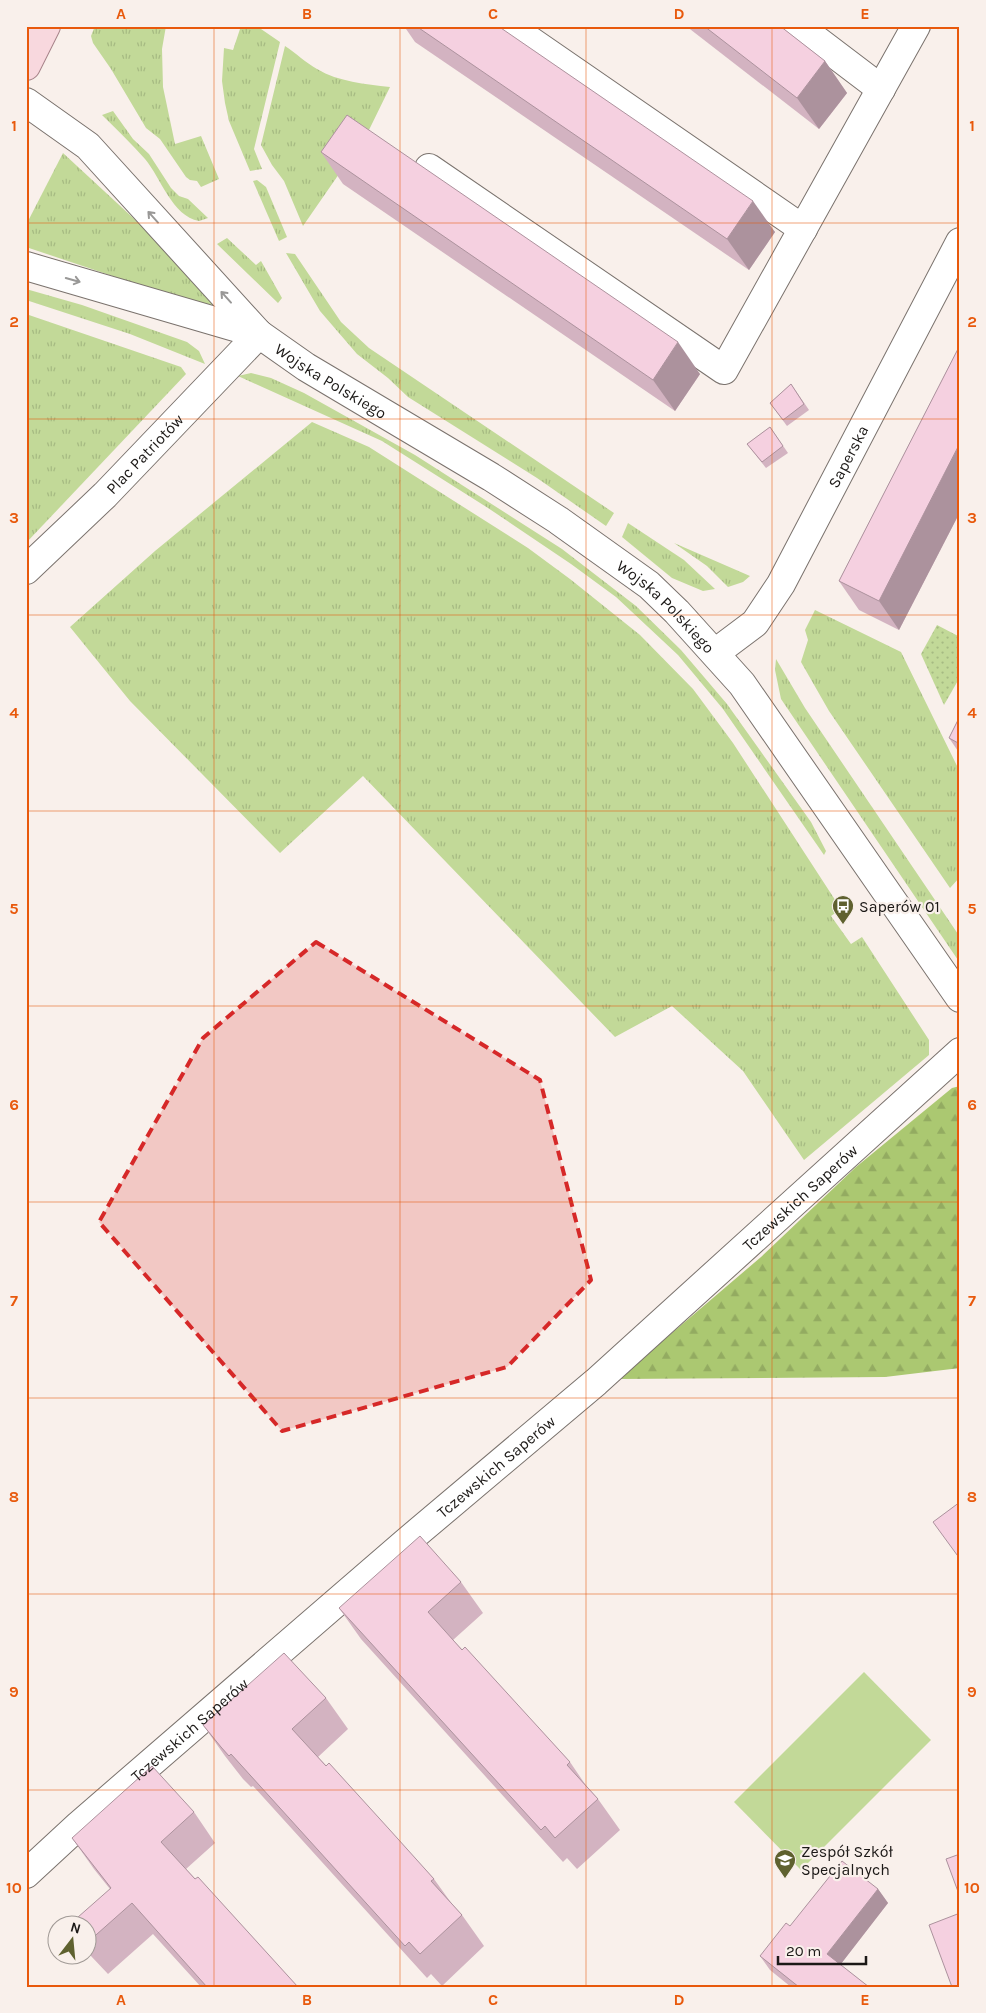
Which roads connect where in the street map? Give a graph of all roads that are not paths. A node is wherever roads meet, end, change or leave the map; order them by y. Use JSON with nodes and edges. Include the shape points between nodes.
{"nodes":[{"id":1,"x":46,"y":26,"type":"edge"},
{"id":2,"x":509,"y":26,"type":"edge"},
{"id":3,"x":798,"y":26,"type":"edge"},
{"id":4,"x":916,"y":26,"type":"edge"},
{"id":5,"x":26,"y":66,"type":"edge"},
{"id":6,"x":881,"y":89,"type":"junction"},
{"id":7,"x":26,"y":102,"type":"edge"},
{"id":8,"x":429,"y":168,"type":"dead end"},
{"id":9,"x":802,"y":229,"type":"junction"},
{"id":10,"x":960,"y":242,"type":"edge"},
{"id":11,"x":26,"y":266,"type":"edge"},
{"id":12,"x":259,"y":334,"type":"junction"},
{"id":13,"x":26,"y":570,"type":"edge"},
{"id":14,"x":715,"y":652,"type":"junction"},
{"id":15,"x":960,"y":998,"type":"edge"},
{"id":16,"x":960,"y":1052,"type":"edge"},
{"id":17,"x":26,"y":1874,"type":"edge"}],
"edges":[{"from":1,"to":5,"type":"main road"},
{"from":2,"to":9,"type":"street"},
{"from":3,"to":6,"type":"street"},
{"from":4,"to":6,"type":"street"},
{"from":6,"to":9,"type":"street"},
{"from":12,"to":7,"type":"street","name":"Wojska Polskiego","one_way":true,"via":[[88,146]]},
{"from":8,"to":9,"type":"street","via":[[724,370]]},
{"from":10,"to":14,"type":"street","name":"Saperska","via":[[781,584],[755,623]]},
{"from":11,"to":12,"type":"street","name":"Wojska Polskiego","one_way":true},
{"from":12,"to":13,"type":"street","name":"Plac Patriotów","via":[[104,495]]},
{"from":12,"to":14,"type":"street","name":"Wojska Polskiego","via":[[306,366],[491,477],[598,548],[648,585]]},
{"from":14,"to":15,"type":"street","name":"Wojska Polskiego","via":[[742,684]]},
{"from":16,"to":17,"type":"street","name":"Tczewskich Saperów","via":[[596,1382],[86,1818]]}]}
